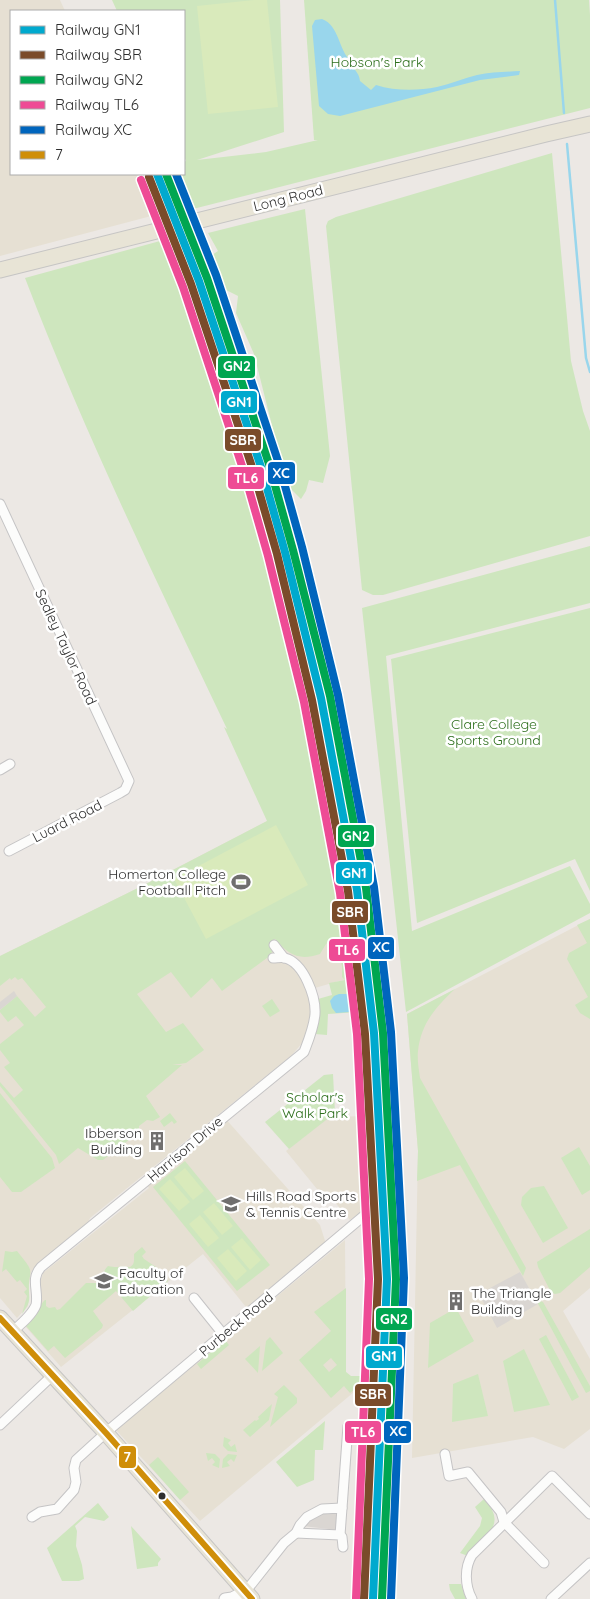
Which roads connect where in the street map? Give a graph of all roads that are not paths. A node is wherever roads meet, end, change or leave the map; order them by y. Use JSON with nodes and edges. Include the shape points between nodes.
{"nodes":[{"id":1,"x":586,"y":125,"type":"edge"},
{"id":2,"x":0,"y":270,"type":"edge"},
{"id":3,"x":0,"y":504,"type":"edge"},
{"id":4,"x":10,"y":764,"type":"dead end"},
{"id":5,"x":0,"y":770,"type":"edge"},
{"id":6,"x":125,"y":790,"type":"joint"},
{"id":7,"x":9,"y":851,"type":"dead end"},
{"id":8,"x":274,"y":945,"type":"dead end"},
{"id":9,"x":273,"y":958,"type":"dead end"},
{"id":10,"x":284,"y":958,"type":"junction"},
{"id":11,"x":366,"y":1214,"type":"dead end"},
{"id":12,"x":194,"y":1298,"type":"dead end"},
{"id":13,"x":0,"y":1318,"type":"edge"},
{"id":14,"x":13,"y":1331,"type":"junction"},
{"id":15,"x":223,"y":1334,"type":"junction"},
{"id":16,"x":53,"y":1375,"type":"junction"},
{"id":17,"x":0,"y":1425,"type":"edge"},
{"id":18,"x":348,"y":1426,"type":"dead end"},
{"id":19,"x":106,"y":1433,"type":"junction"},
{"id":20,"x":445,"y":1454,"type":"dead end"},
{"id":21,"x":342,"y":1508,"type":"junction"},
{"id":22,"x":590,"y":1514,"type":"edge"},
{"id":23,"x":32,"y":1517,"type":"dead end"},
{"id":24,"x":504,"y":1522,"type":"junction"},
{"id":25,"x":296,"y":1533,"type":"junction"},
{"id":26,"x":340,"y":1535,"type":"junction"},
{"id":27,"x":343,"y":1547,"type":"dead end"},
{"id":28,"x":544,"y":1563,"type":"dead end"},
{"id":29,"x":590,"y":1563,"type":"edge"},
{"id":30,"x":249,"y":1595,"type":"edge"},
{"id":31,"x":225,"y":1599,"type":"edge"},
{"id":32,"x":472,"y":1599,"type":"edge"},
{"id":33,"x":552,"y":1599,"type":"edge"}],
"edges":[{"from":1,"to":2,"type":"main road","name":"Long Road"},
{"from":3,"to":6,"type":"street","name":"Sedley Taylor Road","via":[[127,778]]},
{"from":4,"to":5,"type":"street"},
{"from":6,"to":7,"type":"street","name":"Luard Road"},
{"from":8,"to":10,"type":"street","name":"Harrison Drive"},
{"from":9,"to":10,"type":"street"},
{"from":10,"to":14,"type":"street","name":"Harrison Drive","via":[[302,973],[311,987],[315,1005],[312,1030],[304,1052],[41,1267],[36,1274],[35,1306]]},
{"from":11,"to":15,"type":"street","name":"Purbeck Road"},
{"from":12,"to":15,"type":"street"},
{"from":13,"to":14,"type":"main road"},
{"from":14,"to":16,"type":"main road"},
{"from":15,"to":19,"type":"street","name":"Purbeck Road"},
{"from":16,"to":17,"type":"street"},
{"from":16,"to":19,"type":"main road"},
{"from":18,"to":21,"type":"street"},
{"from":19,"to":23,"type":"street","name":"Purbeck Road","via":[[76,1460],[74,1490],[57,1509]]},
{"from":19,"to":30,"type":"main road"},
{"from":20,"to":24,"type":"street","via":[[449,1476],[468,1472],[501,1512]]},
{"from":21,"to":25,"type":"street","via":[[327,1508],[314,1513],[307,1517]]},
{"from":21,"to":26,"type":"street"},
{"from":22,"to":24,"type":"street","via":[[552,1476]]},
{"from":24,"to":28,"type":"street"},
{"from":24,"to":32,"type":"street","via":[[468,1562],[466,1577]]},
{"from":25,"to":26,"type":"street"},
{"from":25,"to":30,"type":"street","via":[[284,1543]]},
{"from":26,"to":27,"type":"street"},
{"from":29,"to":33,"type":"street"},
{"from":30,"to":31,"type":"street"}]}
